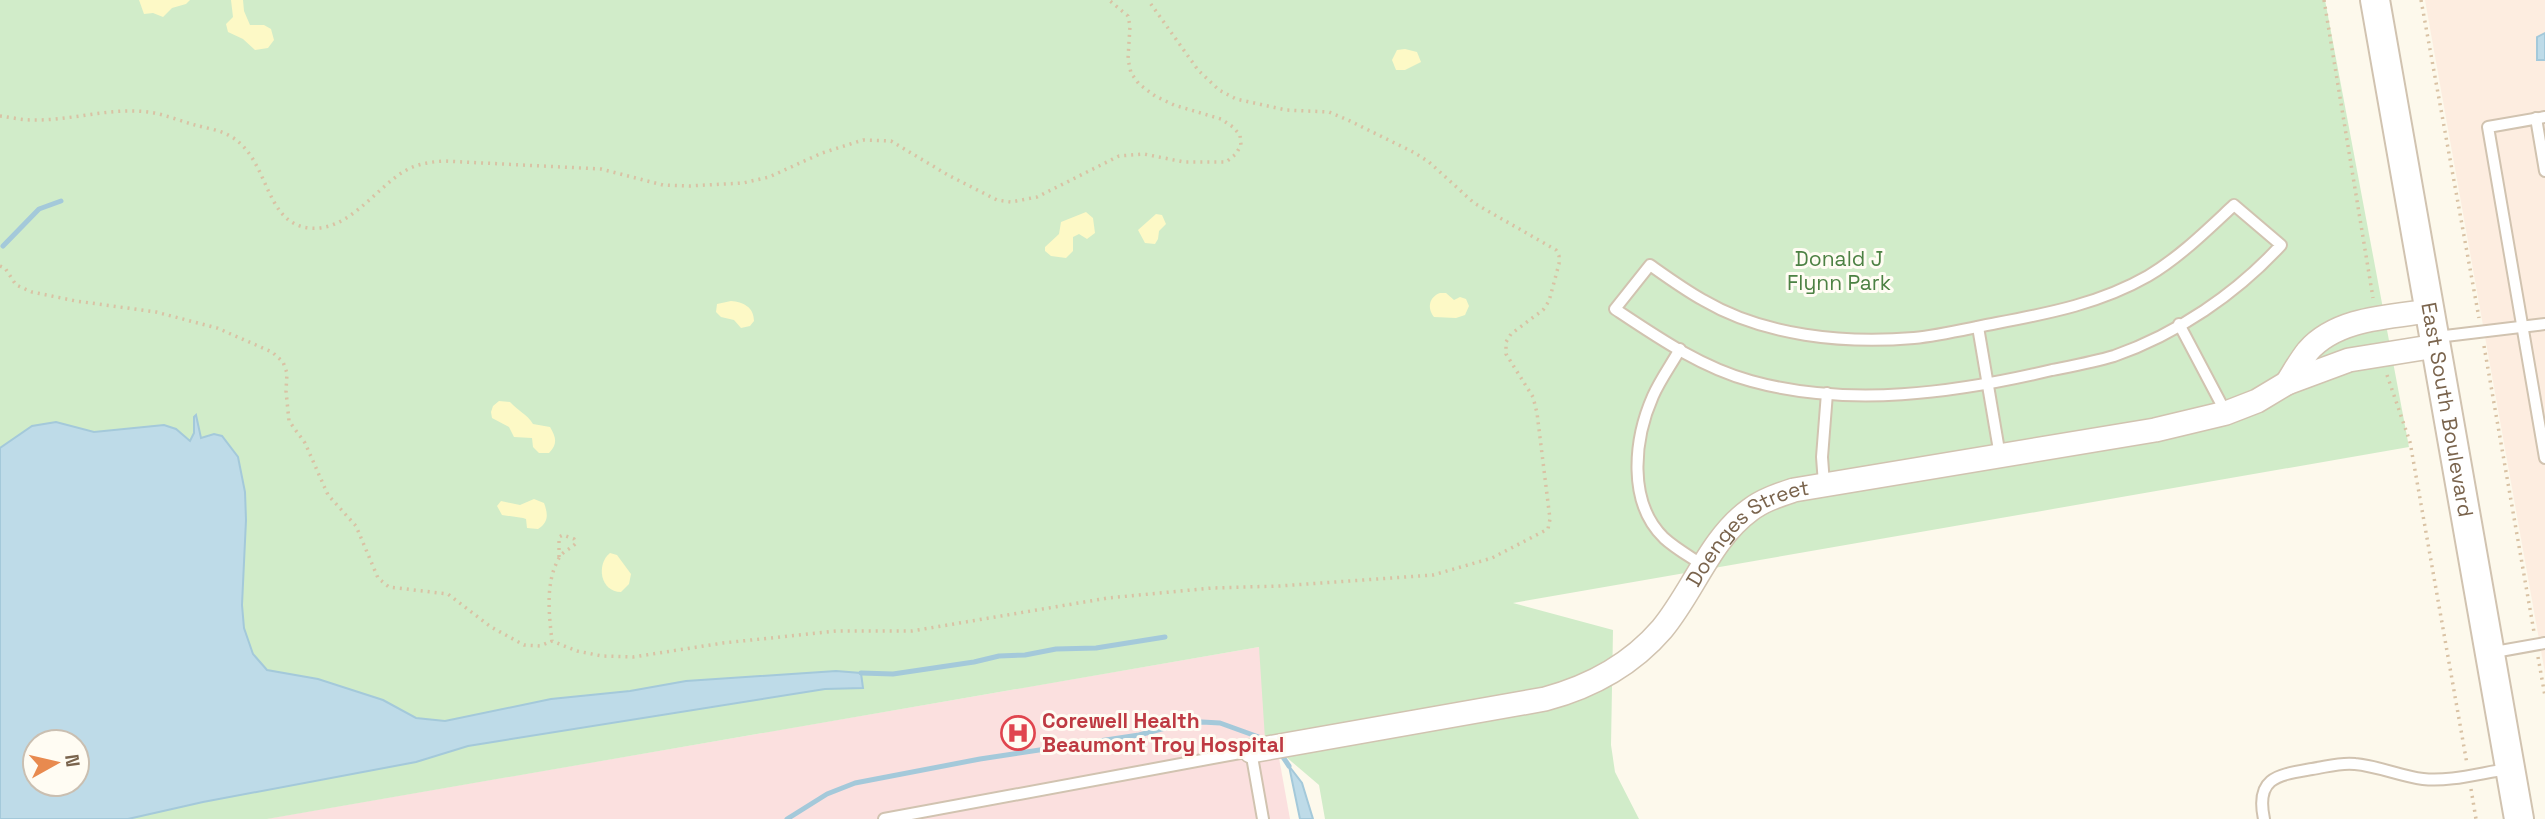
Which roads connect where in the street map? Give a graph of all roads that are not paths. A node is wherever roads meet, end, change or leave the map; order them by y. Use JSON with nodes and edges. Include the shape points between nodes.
{"nodes":[{"id":1,"x":2375,"y":0,"type":"edge"},
{"id":2,"x":2540,"y":117,"type":"edge"},
{"id":3,"x":2545,"y":171,"type":"edge"},
{"id":4,"x":2179,"y":324,"type":"junction"},
{"id":5,"x":2545,"y":324,"type":"edge"},
{"id":6,"x":1978,"y":327,"type":"junction"},
{"id":7,"x":2522,"y":328,"type":"junction"},
{"id":8,"x":2433,"y":332,"type":"junction"},
{"id":9,"x":1680,"y":349,"type":"junction"},
{"id":10,"x":1988,"y":383,"type":"junction"},
{"id":11,"x":2287,"y":383,"type":"junction"},
{"id":12,"x":1827,"y":393,"type":"junction"},
{"id":13,"x":2226,"y":413,"type":"junction"},
{"id":14,"x":2000,"y":456,"type":"junction"},
{"id":15,"x":2545,"y":458,"type":"edge"},
{"id":16,"x":1824,"y":484,"type":"junction"},
{"id":17,"x":1704,"y":566,"type":"junction"},
{"id":18,"x":2545,"y":643,"type":"edge"},
{"id":19,"x":2489,"y":653,"type":"junction"},
{"id":20,"x":1251,"y":751,"type":"junction"},
{"id":21,"x":2510,"y":768,"type":"junction"},
{"id":22,"x":884,"y":819,"type":"edge"},
{"id":23,"x":1263,"y":819,"type":"edge"},
{"id":24,"x":2264,"y":819,"type":"edge"},
{"id":25,"x":2519,"y":819,"type":"edge"}],
"edges":[{"from":1,"to":8,"type":"street","name":"East South Boulevard"},
{"from":2,"to":3,"type":"lane"},
{"from":2,"to":7,"type":"lane","via":[[2488,127]]},
{"from":4,"to":6,"type":"lane","via":[[2224,298],[2281,245],[2234,205],[2174,258],[2112,295],[2069,309]]},
{"from":4,"to":10,"type":"lane","via":[[2113,356]]},
{"from":4,"to":13,"type":"lane"},
{"from":5,"to":7,"type":"lane"},
{"from":6,"to":9,"type":"lane","via":[[1915,338],[1866,340],[1790,332],[1749,321],[1704,301],[1650,265],[1615,309]]},
{"from":6,"to":10,"type":"lane"},
{"from":7,"to":8,"type":"lane"},
{"from":7,"to":15,"type":"lane"},
{"from":8,"to":11,"type":"street","name":"Doenges Street","via":[[2380,355],[2349,360]]},
{"from":8,"to":11,"type":"street","name":"Doenges Street","via":[[2376,319],[2346,326],[2310,350]]},
{"from":8,"to":19,"type":"street","name":"East South Boulevard"},
{"from":9,"to":12,"type":"lane","via":[[1751,381]]},
{"from":9,"to":17,"type":"lane","via":[[1653,395],[1640,436],[1637,476],[1646,511],[1663,537]]},
{"from":10,"to":12,"type":"lane","via":[[1885,395]]},
{"from":10,"to":14,"type":"lane"},
{"from":11,"to":13,"type":"street","name":"Doenges Street"},
{"from":12,"to":16,"type":"lane"},
{"from":13,"to":14,"type":"street","name":"Doenges Street"},
{"from":14,"to":16,"type":"street","name":"Doenges Street"},
{"from":16,"to":17,"type":"street","name":"Doenges Street","via":[[1794,490],[1751,509],[1734,524]]},
{"from":17,"to":20,"type":"street","name":"Doenges Street","via":[[1647,645],[1606,675],[1575,690]]},
{"from":18,"to":19,"type":"lane"},
{"from":19,"to":21,"type":"street","name":"East South Boulevard"},
{"from":20,"to":22,"type":"lane"},
{"from":20,"to":23,"type":"lane"},
{"from":21,"to":24,"type":"lane","via":[[2438,779],[2356,764],[2285,774],[2268,782],[2263,791]]},
{"from":21,"to":25,"type":"street","name":"East South Boulevard"}]}
